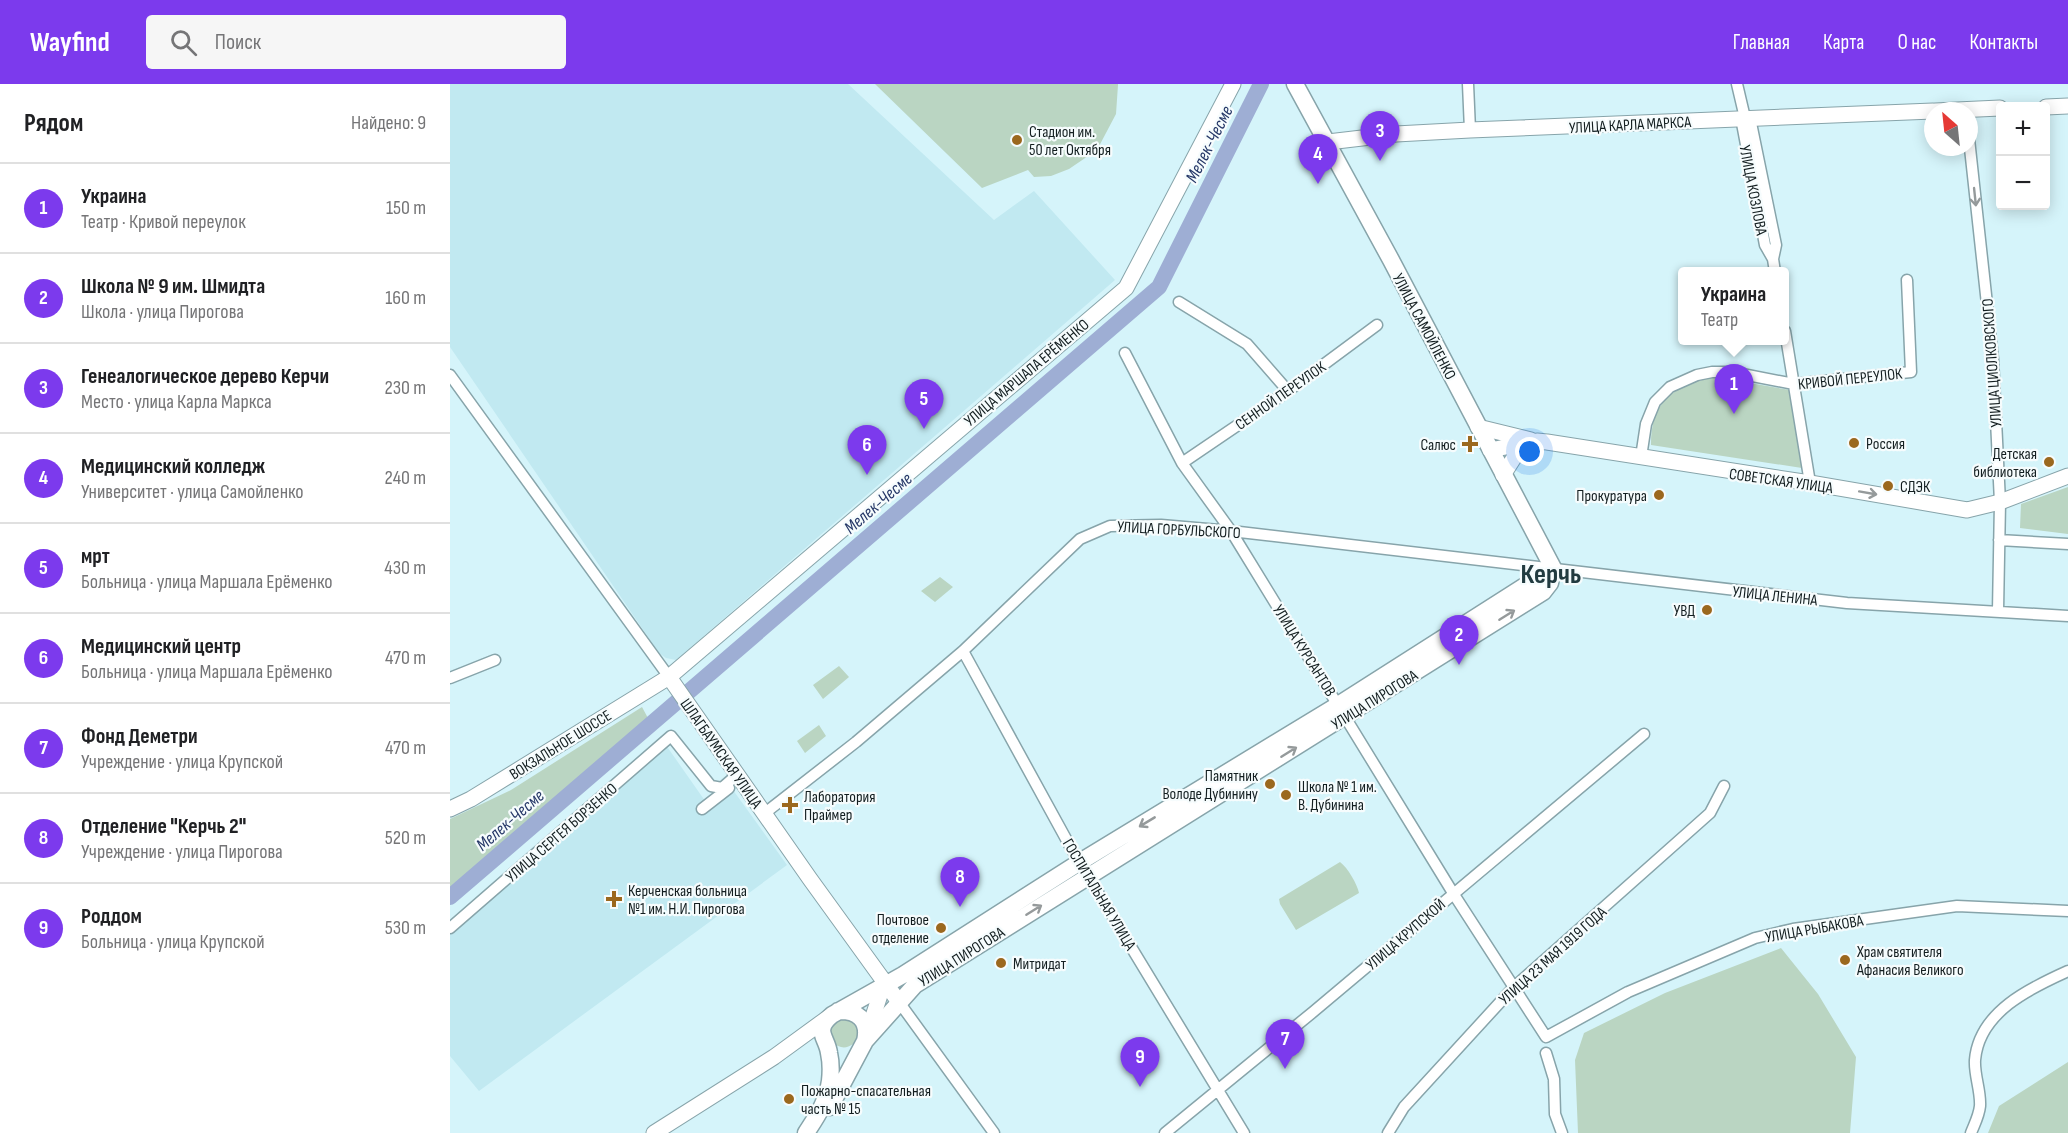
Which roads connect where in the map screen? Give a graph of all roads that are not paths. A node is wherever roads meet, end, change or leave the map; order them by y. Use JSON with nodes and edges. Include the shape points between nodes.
{"nodes":[{"id":1,"x":1233,"y":84,"type":"edge"},
{"id":2,"x":1295,"y":84,"type":"edge"},
{"id":3,"x":1468,"y":84,"type":"edge"},
{"id":4,"x":1737,"y":84,"type":"edge"},
{"id":5,"x":2068,"y":106,"type":"edge"},
{"id":6,"x":2050,"y":107,"type":"edge"},
{"id":7,"x":1996,"y":108,"type":"edge"},
{"id":8,"x":1978,"y":109,"type":"edge"},
{"id":9,"x":1924,"y":111,"type":"edge"},
{"id":10,"x":1745,"y":118,"type":"junction"},
{"id":11,"x":1470,"y":130,"type":"junction"},
{"id":12,"x":1328,"y":142,"type":"junction"},
{"id":13,"x":1971,"y":156,"type":"edge"},
{"id":14,"x":1774,"y":267,"type":"edge"},
{"id":15,"x":1907,"y":280,"type":"dead end"},
{"id":16,"x":1179,"y":302,"type":"dead end"},
{"id":17,"x":1377,"y":324,"type":"dead end"},
{"id":18,"x":1787,"y":345,"type":"edge"},
{"id":19,"x":1125,"y":353,"type":"dead end"},
{"id":20,"x":450,"y":375,"type":"edge"},
{"id":21,"x":1794,"y":384,"type":"junction"},
{"id":22,"x":1288,"y":391,"type":"junction"},
{"id":23,"x":1478,"y":427,"type":"junction"},
{"id":24,"x":1537,"y":441,"type":"junction"},
{"id":25,"x":1490,"y":450,"type":"junction"},
{"id":26,"x":1641,"y":457,"type":"junction"},
{"id":27,"x":1182,"y":463,"type":"junction"},
{"id":28,"x":1503,"y":475,"type":"junction"},
{"id":29,"x":2068,"y":476,"type":"edge"},
{"id":30,"x":1810,"y":483,"type":"junction"},
{"id":31,"x":2000,"y":502,"type":"junction"},
{"id":32,"x":1231,"y":531,"type":"junction"},
{"id":33,"x":1999,"y":540,"type":"junction"},
{"id":34,"x":2068,"y":544,"type":"edge"},
{"id":35,"x":1552,"y":568,"type":"junction"},
{"id":36,"x":1998,"y":611,"type":"junction"},
{"id":37,"x":2068,"y":616,"type":"edge"},
{"id":38,"x":963,"y":651,"type":"junction"},
{"id":39,"x":495,"y":660,"type":"dead end"},
{"id":40,"x":450,"y":678,"type":"edge"},
{"id":41,"x":671,"y":681,"type":"junction"},
{"id":42,"x":1342,"y":711,"type":"junction"},
{"id":43,"x":1644,"y":734,"type":"dead end"},
{"id":44,"x":740,"y":776,"type":"junction"},
{"id":45,"x":1724,"y":786,"type":"dead end"},
{"id":46,"x":723,"y":790,"type":"junction"},
{"id":47,"x":702,"y":808,"type":"dead end"},
{"id":48,"x":450,"y":809,"type":"edge"},
{"id":49,"x":765,"y":813,"type":"junction"},
{"id":50,"x":1084,"y":869,"type":"junction"},
{"id":51,"x":1453,"y":893,"type":"junction"},
{"id":52,"x":2068,"y":911,"type":"edge"},
{"id":53,"x":450,"y":928,"type":"edge"},
{"id":54,"x":2068,"y":971,"type":"edge"},
{"id":55,"x":886,"y":985,"type":"junction"},
{"id":56,"x":1514,"y":987,"type":"junction"},
{"id":57,"x":899,"y":1002,"type":"junction"},
{"id":58,"x":835,"y":1013,"type":"junction"},
{"id":59,"x":1546,"y":1037,"type":"joint"},
{"id":60,"x":864,"y":1043,"type":"junction"},
{"id":61,"x":827,"y":1047,"type":"junction"},
{"id":62,"x":1546,"y":1053,"type":"dead end"},
{"id":63,"x":774,"y":1057,"type":"junction"},
{"id":64,"x":1218,"y":1091,"type":"junction"},
{"id":65,"x":828,"y":1104,"type":"junction"},
{"id":66,"x":654,"y":1133,"type":"edge"},
{"id":67,"x":806,"y":1133,"type":"edge"},
{"id":68,"x":813,"y":1133,"type":"edge"},
{"id":69,"x":994,"y":1133,"type":"edge"},
{"id":70,"x":1165,"y":1133,"type":"edge"},
{"id":71,"x":1244,"y":1133,"type":"edge"},
{"id":72,"x":1388,"y":1133,"type":"edge"},
{"id":73,"x":1562,"y":1133,"type":"edge"},
{"id":74,"x":1971,"y":1133,"type":"edge"}],
"edges":[{"from":1,"to":41,"type":"main road","name":"УЛИЦА МАРШАЛА ЕРЁМЕНКО","via":[[1126,288]]},
{"from":2,"to":12,"type":"main road","name":"УЛИЦА САМОЙЛЕНКО"},
{"from":3,"to":11,"type":"street"},
{"from":4,"to":10,"type":"street","name":"УЛИЦА КОЗЛОВА"},
{"from":5,"to":6,"type":"main road"},
{"from":7,"to":8,"type":"main road","name":"УЛИЦА КАРЛА МАРКСА"},
{"from":9,"to":10,"type":"main road","name":"УЛИЦА КАРЛА МАРКСА"},
{"from":10,"to":11,"type":"main road","name":"УЛИЦА КАРЛА МАРКСА"},
{"from":10,"to":14,"type":"street","name":"УЛИЦА КОЗЛОВА","via":[[1776,245]]},
{"from":11,"to":12,"type":"main road","name":"УЛИЦА КАРЛА МАРКСА"},
{"from":12,"to":23,"type":"main road","name":"УЛИЦА САМОЙЛЕНКО"},
{"from":13,"to":31,"type":"street","name":"УЛИЦА ЦИОЛКОВСКОГО","one_way":true,"via":[[1993,359]]},
{"from":15,"to":21,"type":"street","name":"КРИВОЙ ПЕРЕУЛОК","via":[[1911,372]]},
{"from":16,"to":22,"type":"street","via":[[1247,344]]},
{"from":17,"to":22,"type":"street","name":"СЕННОЙ ПЕРЕУЛОК"},
{"from":18,"to":21,"type":"street"},
{"from":19,"to":27,"type":"street","name":"УЛИЦА КУРСАНТОВ"},
{"from":20,"to":41,"type":"street","name":"ШЛАГБАУМСКАЯ УЛИЦА"},
{"from":21,"to":26,"type":"street","name":"КРИВОЙ ПЕРЕУЛОК","via":[[1732,372],[1712,372],[1683,380],[1662,394],[1650,411]]},
{"from":21,"to":30,"type":"street"},
{"from":22,"to":27,"type":"street","name":"СЕННОЙ ПЕРЕУЛОК"},
{"from":23,"to":24,"type":"main road"},
{"from":23,"to":25,"type":"main road","name":"УЛИЦА САМОЙЛЕНКО"},
{"from":24,"to":25,"type":"main road","name":"СОВЕТСКАЯ УЛИЦА"},
{"from":24,"to":26,"type":"main road","name":"СОВЕТСКАЯ УЛИЦА"},
{"from":24,"to":28,"type":"main road","via":[[1517,453]]},
{"from":25,"to":28,"type":"main road","name":"УЛИЦА САМОЙЛЕНКО"},
{"from":26,"to":30,"type":"main road","name":"СОВЕТСКАЯ УЛИЦА"},
{"from":27,"to":32,"type":"street","name":"УЛИЦА КУРСАНТОВ"},
{"from":28,"to":35,"type":"main road","name":"УЛИЦА САМОЙЛЕНКО"},
{"from":29,"to":31,"type":"main road","name":"СОВЕТСКАЯ УЛИЦА"},
{"from":30,"to":31,"type":"main road","name":"СОВЕТСКАЯ УЛИЦА","one_way":true,"via":[[1966,510]]},
{"from":31,"to":33,"type":"street","name":"УЛИЦА ЦИОЛКОВСКОГО"},
{"from":32,"to":35,"type":"street","name":"УЛИЦА ГОРБУЛЬСКОГО"},
{"from":32,"to":38,"type":"street","name":"УЛИЦА ГОРБУЛЬСКОГО","via":[[1161,525],[1110,526],[1080,539]]},
{"from":32,"to":42,"type":"street","name":"УЛИЦА КУРСАНТОВ"},
{"from":33,"to":34,"type":"street"},
{"from":33,"to":36,"type":"street","name":"УЛИЦА ЦИОЛКОВСКОГО"},
{"from":35,"to":36,"type":"street","name":"УЛИЦА ЛЕНИНА","via":[[1847,603]]},
{"from":35,"to":42,"type":"main road","name":"УЛИЦА ПИРОГОВА","via":[[1550,583],[1543,592]]},
{"from":36,"to":37,"type":"street","name":"УЛИЦА ЛЕНИНА"},
{"from":38,"to":49,"type":"street","name":"УЛИЦА ГОРБУЛЬСКОГО"},
{"from":38,"to":50,"type":"street","name":"ГОСПИТАЛЬНАЯ УЛИЦА"},
{"from":39,"to":40,"type":"street"},
{"from":41,"to":44,"type":"main road","name":"ШЛАГБАУМСКАЯ УЛИЦА"},
{"from":41,"to":48,"type":"main road","name":"ВОКЗАЛЬНОЕ ШОССЕ"},
{"from":42,"to":50,"type":"main road","name":"УЛИЦА ПИРОГОВА"},
{"from":42,"to":51,"type":"street","name":"УЛИЦА КУРСАНТОВ"},
{"from":43,"to":51,"type":"street","name":"УЛИЦА КРУПСКОЙ"},
{"from":44,"to":46,"type":"street"},
{"from":44,"to":49,"type":"main road","name":"ШЛАГБАУМСКАЯ УЛИЦА"},
{"from":45,"to":56,"type":"street","name":"УЛИЦА 23 МАЯ 1919 ГОДА","via":[[1710,813]]},
{"from":46,"to":47,"type":"street"},
{"from":46,"to":53,"type":"street","name":"УЛИЦА СЕРГЕЯ БОРЗЕНКО","via":[[711,786],[671,736]]},
{"from":49,"to":55,"type":"main road","name":"ШЛАГБАУМСКАЯ УЛИЦА"},
{"from":50,"to":55,"type":"main road","name":"УЛИЦА ПИРОГОВА"},
{"from":57,"to":50,"type":"main road","name":"УЛИЦА ПИРОГОВА","one_way":true,"via":[[915,985]]},
{"from":50,"to":64,"type":"street","name":"ГОСПИТАЛЬНАЯ УЛИЦА"},
{"from":51,"to":56,"type":"street","name":"УЛИЦА КУРСАНТОВ"},
{"from":51,"to":64,"type":"street","name":"УЛИЦА КРУПСКОЙ"},
{"from":52,"to":59,"type":"street","name":"УЛИЦА РЫБАКОВА","via":[[1957,906],[1792,929],[1755,939],[1628,992]]},
{"from":54,"to":74,"type":"street","via":[[2013,1001],[1985,1031],[1975,1061],[1980,1106]]},
{"from":55,"to":57,"type":"main road","name":"ШЛАГБАУМСКАЯ УЛИЦА"},
{"from":55,"to":58,"type":"main road","name":"УЛИЦА ПИРОГОВА"},
{"from":55,"to":60,"type":"main road"},
{"from":56,"to":59,"type":"street","name":"УЛИЦА КУРСАНТОВ"},
{"from":56,"to":72,"type":"street","name":"УЛИЦА 23 МАЯ 1919 ГОДА","via":[[1404,1107]]},
{"from":57,"to":60,"type":"main road","name":"УЛИЦА ПИРОГОВА"},
{"from":57,"to":69,"type":"street","name":"ШЛАГБАУМСКАЯ УЛИЦА"},
{"from":58,"to":60,"type":"main road","via":[[852,1011],[862,1019]]},
{"from":58,"to":61,"type":"main road","via":[[823,1027]]},
{"from":58,"to":63,"type":"main road"},
{"from":60,"to":61,"type":"main road","via":[[848,1055]]},
{"from":60,"to":65,"type":"main road","name":"УЛИЦА ПИРОГОВА"},
{"from":61,"to":63,"type":"main road","via":[[806,1042]]},
{"from":61,"to":65,"type":"main road"},
{"from":62,"to":73,"type":"street","via":[[1554,1079],[1555,1114]]},
{"from":63,"to":66,"type":"main road"},
{"from":64,"to":70,"type":"street","name":"УЛИЦА КРУПСКОЙ"},
{"from":64,"to":71,"type":"street","name":"ГОСПИТАЛЬНАЯ УЛИЦА"},
{"from":65,"to":67,"type":"main road"},
{"from":65,"to":68,"type":"main road"}]}
